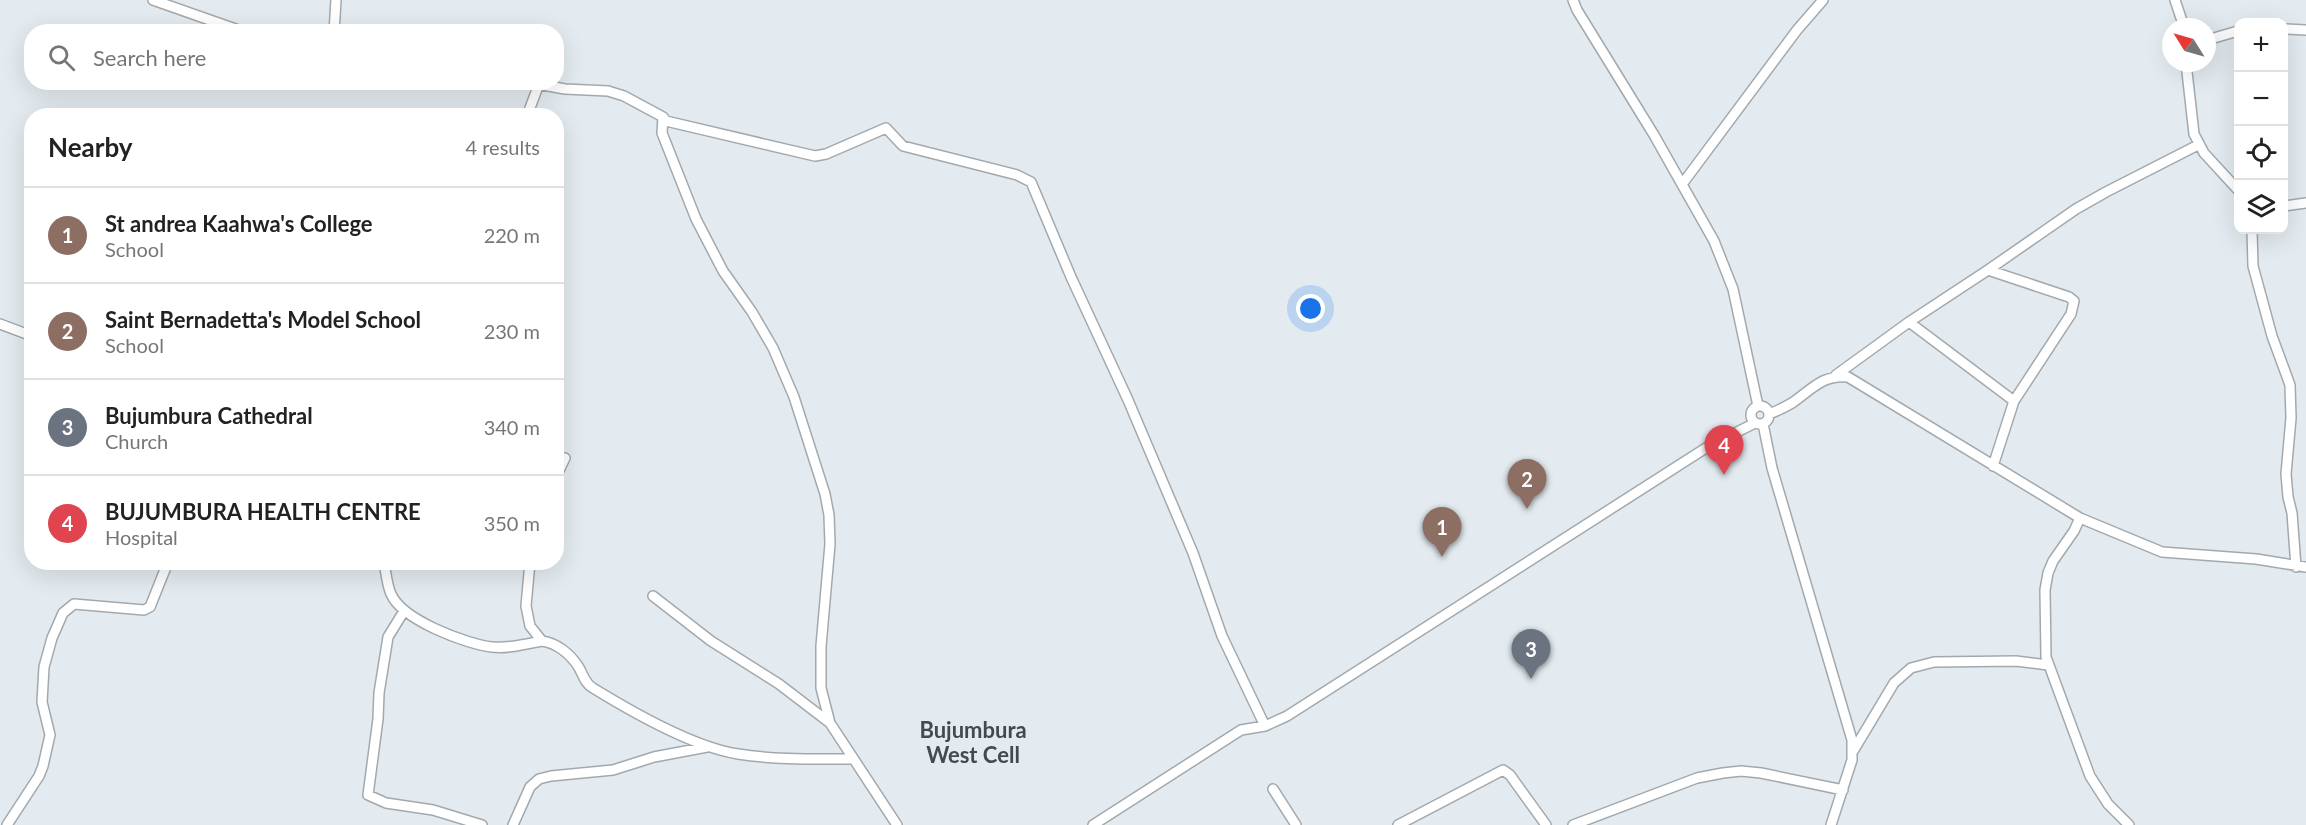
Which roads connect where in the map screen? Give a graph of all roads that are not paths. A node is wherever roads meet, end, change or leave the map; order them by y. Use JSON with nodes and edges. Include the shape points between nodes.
{"nodes":[{"id":1,"x":153,"y":0,"type":"edge"},
{"id":2,"x":336,"y":0,"type":"edge"},
{"id":3,"x":1573,"y":0,"type":"edge"},
{"id":4,"x":1822,"y":0,"type":"edge"},
{"id":5,"x":2175,"y":0,"type":"edge"},
{"id":6,"x":2181,"y":18,"type":"edge"},
{"id":7,"x":221,"y":24,"type":"edge"},
{"id":8,"x":334,"y":24,"type":"edge"},
{"id":9,"x":2288,"y":29,"type":"edge"},
{"id":10,"x":2306,"y":30,"type":"edge"},
{"id":11,"x":2234,"y":32,"type":"edge"},
{"id":12,"x":2216,"y":37,"type":"edge"},
{"id":13,"x":2187,"y":72,"type":"edge"},
{"id":14,"x":564,"y":89,"type":"edge"},
{"id":15,"x":537,"y":90,"type":"edge"},
{"id":16,"x":530,"y":108,"type":"edge"},
{"id":17,"x":663,"y":117,"type":"junction"},
{"id":18,"x":2198,"y":145,"type":"junction"},
{"id":19,"x":1683,"y":183,"type":"junction"},
{"id":20,"x":2234,"y":186,"type":"edge"},
{"id":21,"x":2306,"y":203,"type":"edge"},
{"id":22,"x":2288,"y":205,"type":"edge"},
{"id":23,"x":2252,"y":234,"type":"edge"},
{"id":24,"x":1988,"y":270,"type":"junction"},
{"id":25,"x":1909,"y":322,"type":"junction"},
{"id":26,"x":0,"y":324,"type":"edge"},
{"id":27,"x":24,"y":333,"type":"edge"},
{"id":28,"x":1836,"y":375,"type":"junction"},
{"id":29,"x":2014,"y":401,"type":"junction"},
{"id":30,"x":1758,"y":406,"type":"junction"},
{"id":31,"x":1769,"y":414,"type":"junction"},
{"id":32,"x":1759,"y":424,"type":"junction"},
{"id":33,"x":1993,"y":466,"type":"junction"},
{"id":34,"x":2079,"y":518,"type":"junction"},
{"id":35,"x":2301,"y":567,"type":"edge"},
{"id":36,"x":165,"y":570,"type":"edge"},
{"id":37,"x":386,"y":570,"type":"edge"},
{"id":38,"x":529,"y":570,"type":"edge"},
{"id":39,"x":653,"y":596,"type":"dead end"},
{"id":40,"x":404,"y":611,"type":"junction"},
{"id":41,"x":542,"y":641,"type":"junction"},
{"id":42,"x":2048,"y":665,"type":"junction"},
{"id":43,"x":830,"y":723,"type":"junction"},
{"id":44,"x":1265,"y":726,"type":"junction"},
{"id":45,"x":709,"y":747,"type":"junction"},
{"id":46,"x":1852,"y":753,"type":"junction"},
{"id":47,"x":852,"y":759,"type":"junction"},
{"id":48,"x":1273,"y":789,"type":"dead end"},
{"id":49,"x":1843,"y":790,"type":"junction"},
{"id":50,"x":7,"y":825,"type":"edge"},
{"id":51,"x":482,"y":825,"type":"edge"},
{"id":52,"x":513,"y":825,"type":"edge"},
{"id":53,"x":897,"y":825,"type":"edge"},
{"id":54,"x":1093,"y":825,"type":"edge"},
{"id":55,"x":1296,"y":825,"type":"edge"},
{"id":56,"x":1398,"y":825,"type":"edge"},
{"id":57,"x":1546,"y":825,"type":"edge"},
{"id":58,"x":1573,"y":825,"type":"edge"},
{"id":59,"x":1831,"y":825,"type":"edge"},
{"id":60,"x":2129,"y":825,"type":"edge"}],
"edges":[{"from":1,"to":7,"type":"street"},
{"from":2,"to":8,"type":"street"},
{"from":3,"to":19,"type":"street"},
{"from":4,"to":19,"type":"street"},
{"from":5,"to":6,"type":"street"},
{"from":9,"to":10,"type":"street"},
{"from":11,"to":12,"type":"street"},
{"from":13,"to":18,"type":"street"},
{"from":14,"to":17,"type":"street","via":[[608,91]]},
{"from":15,"to":16,"type":"street"},
{"from":17,"to":43,"type":"street","via":[[662,133],[696,219],[782,366],[825,494],[830,544],[820,646],[821,687]]},
{"from":17,"to":44,"type":"street","via":[[666,121],[815,156],[886,128],[903,146],[1031,182],[1193,553],[1222,636]]},
{"from":18,"to":20,"type":"street"},
{"from":18,"to":24,"type":"street","via":[[2076,209]]},
{"from":19,"to":30,"type":"street","via":[[1714,241],[1733,289]]},
{"from":21,"to":22,"type":"street"},
{"from":23,"to":35,"type":"street","via":[[2253,266],[2290,385],[2286,474]]},
{"from":24,"to":25,"type":"street"},
{"from":24,"to":29,"type":"street","via":[[2074,301],[2072,314]]},
{"from":25,"to":28,"type":"street"},
{"from":25,"to":29,"type":"street"},
{"from":26,"to":27,"type":"street"},
{"from":28,"to":31,"type":"street"},
{"from":28,"to":33,"type":"street","via":[[1848,377]]},
{"from":29,"to":33,"type":"street"},
{"from":30,"to":31,"type":"street","via":[[1764,406]]},
{"from":30,"to":32,"type":"street","via":[[1751,414]]},
{"from":31,"to":32,"type":"street","via":[[1768,420]]},
{"from":32,"to":44,"type":"street","via":[[1709,446],[1287,716]]},
{"from":32,"to":46,"type":"street"},
{"from":33,"to":34,"type":"street"},
{"from":34,"to":35,"type":"street","via":[[2162,552],[2256,559]]},
{"from":34,"to":42,"type":"street","via":[[2048,573]]},
{"from":36,"to":50,"type":"street","via":[[150,607],[144,610],[74,604],[63,613],[44,667],[42,702],[50,735],[43,766]]},
{"from":37,"to":40,"type":"street","via":[[392,596]]},
{"from":38,"to":41,"type":"street","via":[[526,606],[530,626]]},
{"from":39,"to":43,"type":"street"},
{"from":40,"to":41,"type":"street","via":[[443,632],[493,647]]},
{"from":40,"to":51,"type":"street","via":[[388,637],[368,795],[386,803],[433,810]]},
{"from":41,"to":45,"type":"street","via":[[554,642],[569,656],[591,687]]},
{"from":42,"to":46,"type":"street","via":[[2016,661],[1934,662],[1911,668],[1894,683]]},
{"from":42,"to":60,"type":"street","via":[[2090,776]]},
{"from":43,"to":47,"type":"street"},
{"from":44,"to":54,"type":"street","via":[[1241,730]]},
{"from":45,"to":47,"type":"street","via":[[756,756]]},
{"from":45,"to":52,"type":"street","via":[[654,757],[613,770],[539,779],[530,787]]},
{"from":46,"to":49,"type":"street"},
{"from":47,"to":53,"type":"street"},
{"from":48,"to":55,"type":"street"},
{"from":49,"to":58,"type":"street","via":[[1761,773],[1723,773],[1697,778]]},
{"from":49,"to":59,"type":"street"},
{"from":56,"to":57,"type":"street","via":[[1503,770]]}]}
